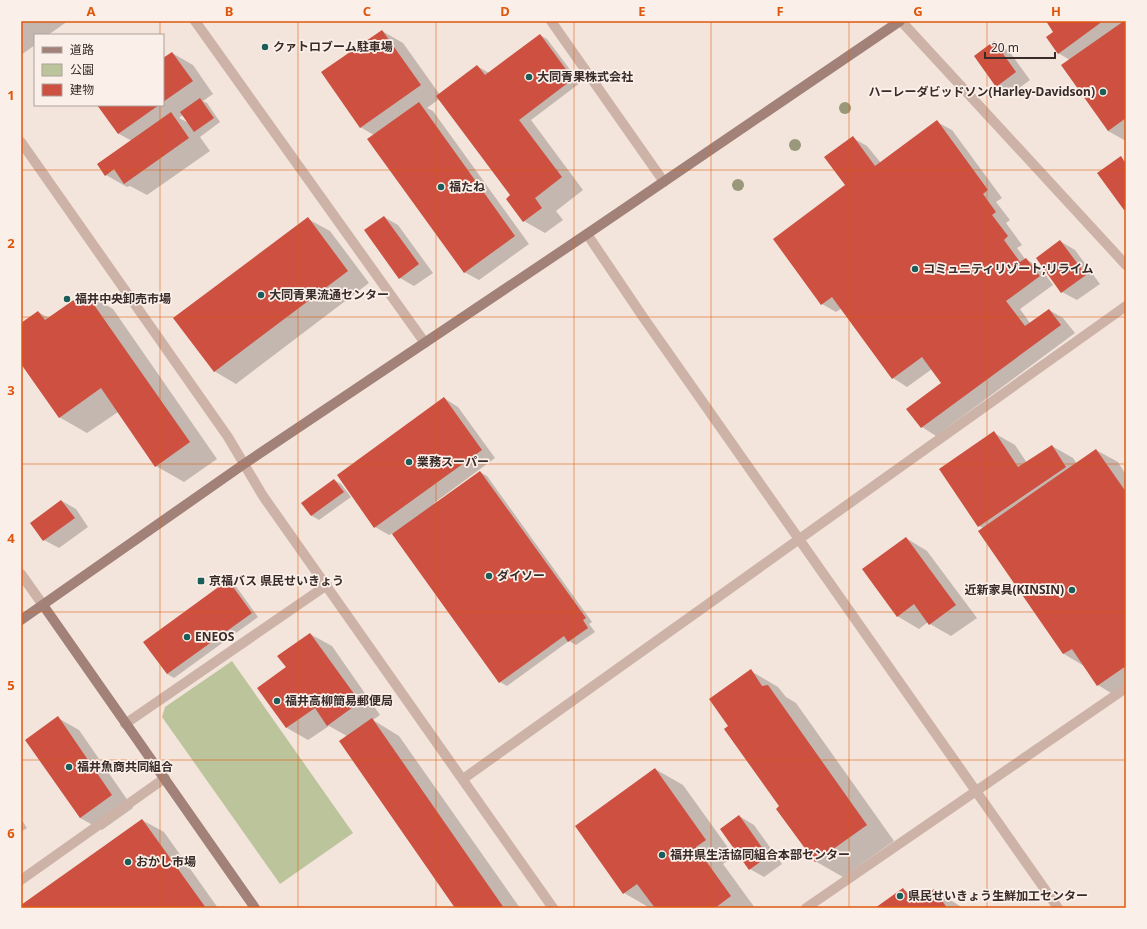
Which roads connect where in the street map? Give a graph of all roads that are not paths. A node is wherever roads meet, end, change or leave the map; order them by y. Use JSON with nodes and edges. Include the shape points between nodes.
{"nodes":[{"id":1,"x":195,"y":21,"type":"edge"},
{"id":2,"x":551,"y":21,"type":"edge"},
{"id":3,"x":901,"y":21,"type":"edge"},
{"id":4,"x":21,"y":142,"type":"edge"},
{"id":5,"x":664,"y":182,"type":"junction"},
{"id":6,"x":587,"y":234,"type":"junction"},
{"id":7,"x":1126,"y":265,"type":"edge"},
{"id":8,"x":1126,"y":306,"type":"edge"},
{"id":9,"x":425,"y":343,"type":"junction"},
{"id":10,"x":244,"y":464,"type":"junction"},
{"id":11,"x":800,"y":540,"type":"junction"},
{"id":12,"x":21,"y":574,"type":"edge"},
{"id":13,"x":327,"y":585,"type":"junction"},
{"id":14,"x":43,"y":605,"type":"junction"},
{"id":15,"x":21,"y":620,"type":"edge"},
{"id":16,"x":1126,"y":688,"type":"edge"},
{"id":17,"x":125,"y":724,"type":"junction"},
{"id":18,"x":165,"y":778,"type":"junction"},
{"id":19,"x":463,"y":779,"type":"junction"},
{"id":20,"x":976,"y":792,"type":"junction"},
{"id":21,"x":21,"y":880,"type":"edge"},
{"id":22,"x":255,"y":908,"type":"edge"},
{"id":23,"x":553,"y":908,"type":"edge"},
{"id":24,"x":806,"y":908,"type":"edge"},
{"id":25,"x":1058,"y":908,"type":"edge"}],
"edges":[{"from":1,"to":9,"type":"street"},
{"from":2,"to":5,"type":"street"},
{"from":3,"to":5,"type":"street"},
{"from":3,"to":7,"type":"street"},
{"from":4,"to":10,"type":"street","via":[[228,437]]},
{"from":5,"to":6,"type":"street"},
{"from":6,"to":9,"type":"street"},
{"from":6,"to":11,"type":"street"},
{"from":8,"to":11,"type":"street"},
{"from":9,"to":10,"type":"street"},
{"from":10,"to":13,"type":"street","via":[[263,496]]},
{"from":10,"to":14,"type":"street"},
{"from":11,"to":19,"type":"street"},
{"from":11,"to":20,"type":"street"},
{"from":12,"to":14,"type":"street"},
{"from":13,"to":17,"type":"street"},
{"from":13,"to":19,"type":"street"},
{"from":14,"to":15,"type":"street"},
{"from":14,"to":17,"type":"street"},
{"from":16,"to":20,"type":"street"},
{"from":17,"to":18,"type":"street"},
{"from":18,"to":21,"type":"street"},
{"from":18,"to":22,"type":"street"},
{"from":19,"to":23,"type":"street"},
{"from":20,"to":24,"type":"street"},
{"from":20,"to":25,"type":"street"}]}
